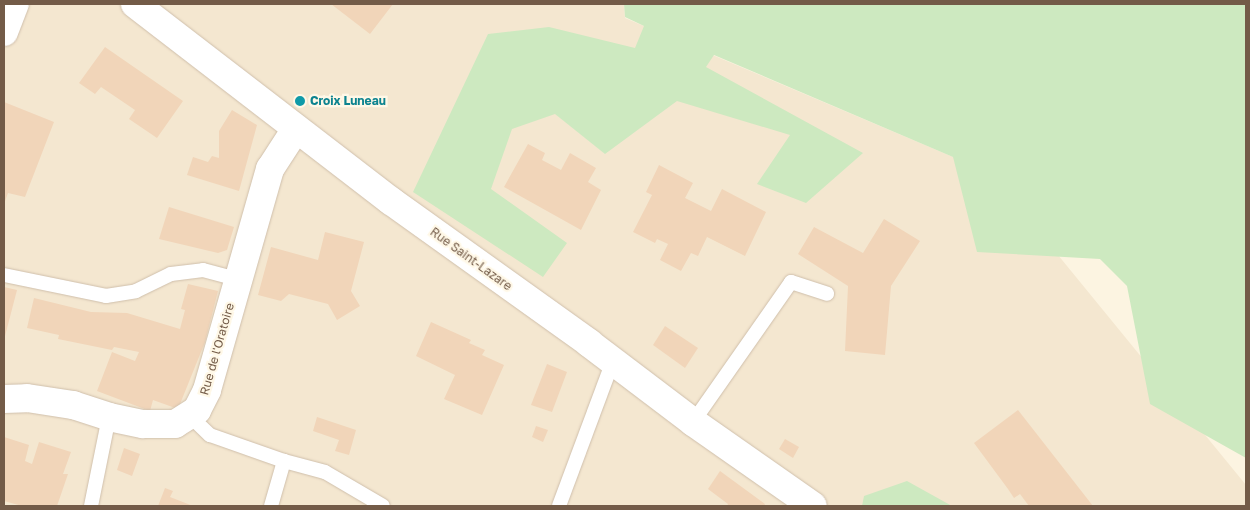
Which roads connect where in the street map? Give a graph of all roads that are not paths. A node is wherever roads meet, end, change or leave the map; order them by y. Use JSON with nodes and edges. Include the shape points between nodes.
{"nodes":[{"id":1,"x":15,"y":4,"type":"edge"},
{"id":2,"x":135,"y":4,"type":"edge"},
{"id":3,"x":4,"y":32,"type":"edge"},
{"id":4,"x":296,"y":129,"type":"junction"},
{"id":5,"x":4,"y":275,"type":"edge"},
{"id":6,"x":237,"y":279,"type":"junction"},
{"id":7,"x":827,"y":294,"type":"dead end"},
{"id":8,"x":613,"y":361,"type":"junction"},
{"id":9,"x":4,"y":399,"type":"edge"},
{"id":10,"x":189,"y":415,"type":"junction"},
{"id":11,"x":109,"y":417,"type":"junction"},
{"id":12,"x":693,"y":422,"type":"junction"},
{"id":13,"x":284,"y":461,"type":"junction"},
{"id":14,"x":91,"y":506,"type":"edge"},
{"id":15,"x":271,"y":506,"type":"edge"},
{"id":16,"x":383,"y":506,"type":"edge"},
{"id":17,"x":559,"y":506,"type":"edge"},
{"id":18,"x":813,"y":506,"type":"edge"}],
"edges":[{"from":1,"to":3,"type":"street"},
{"from":2,"to":4,"type":"street","name":"Rue Saint-Lazare"},
{"from":4,"to":6,"type":"street","name":"Rue de l'Oratoire","via":[[270,169]]},
{"from":4,"to":8,"type":"street","name":"Rue Saint-Lazare"},
{"from":5,"to":6,"type":"lane","via":[[106,296],[136,291],[171,274],[203,270]]},
{"from":6,"to":10,"type":"street","name":"Rue de l'Oratoire","via":[[207,390],[197,410]]},
{"from":7,"to":12,"type":"lane","via":[[791,282]]},
{"from":8,"to":12,"type":"street","name":"Rue Saint-Lazare"},
{"from":8,"to":17,"type":"lane"},
{"from":9,"to":11,"type":"street","name":"Rue de l'Oratoire","via":[[27,398],[73,405]]},
{"from":10,"to":11,"type":"street","name":"Rue de l'Oratoire","via":[[175,424],[144,424]]},
{"from":10,"to":13,"type":"lane","via":[[210,435]]},
{"from":11,"to":14,"type":"lane"},
{"from":12,"to":18,"type":"street","name":"Rue Saint-Lazare"},
{"from":13,"to":15,"type":"lane"},
{"from":13,"to":16,"type":"lane","via":[[325,472]]}]}
